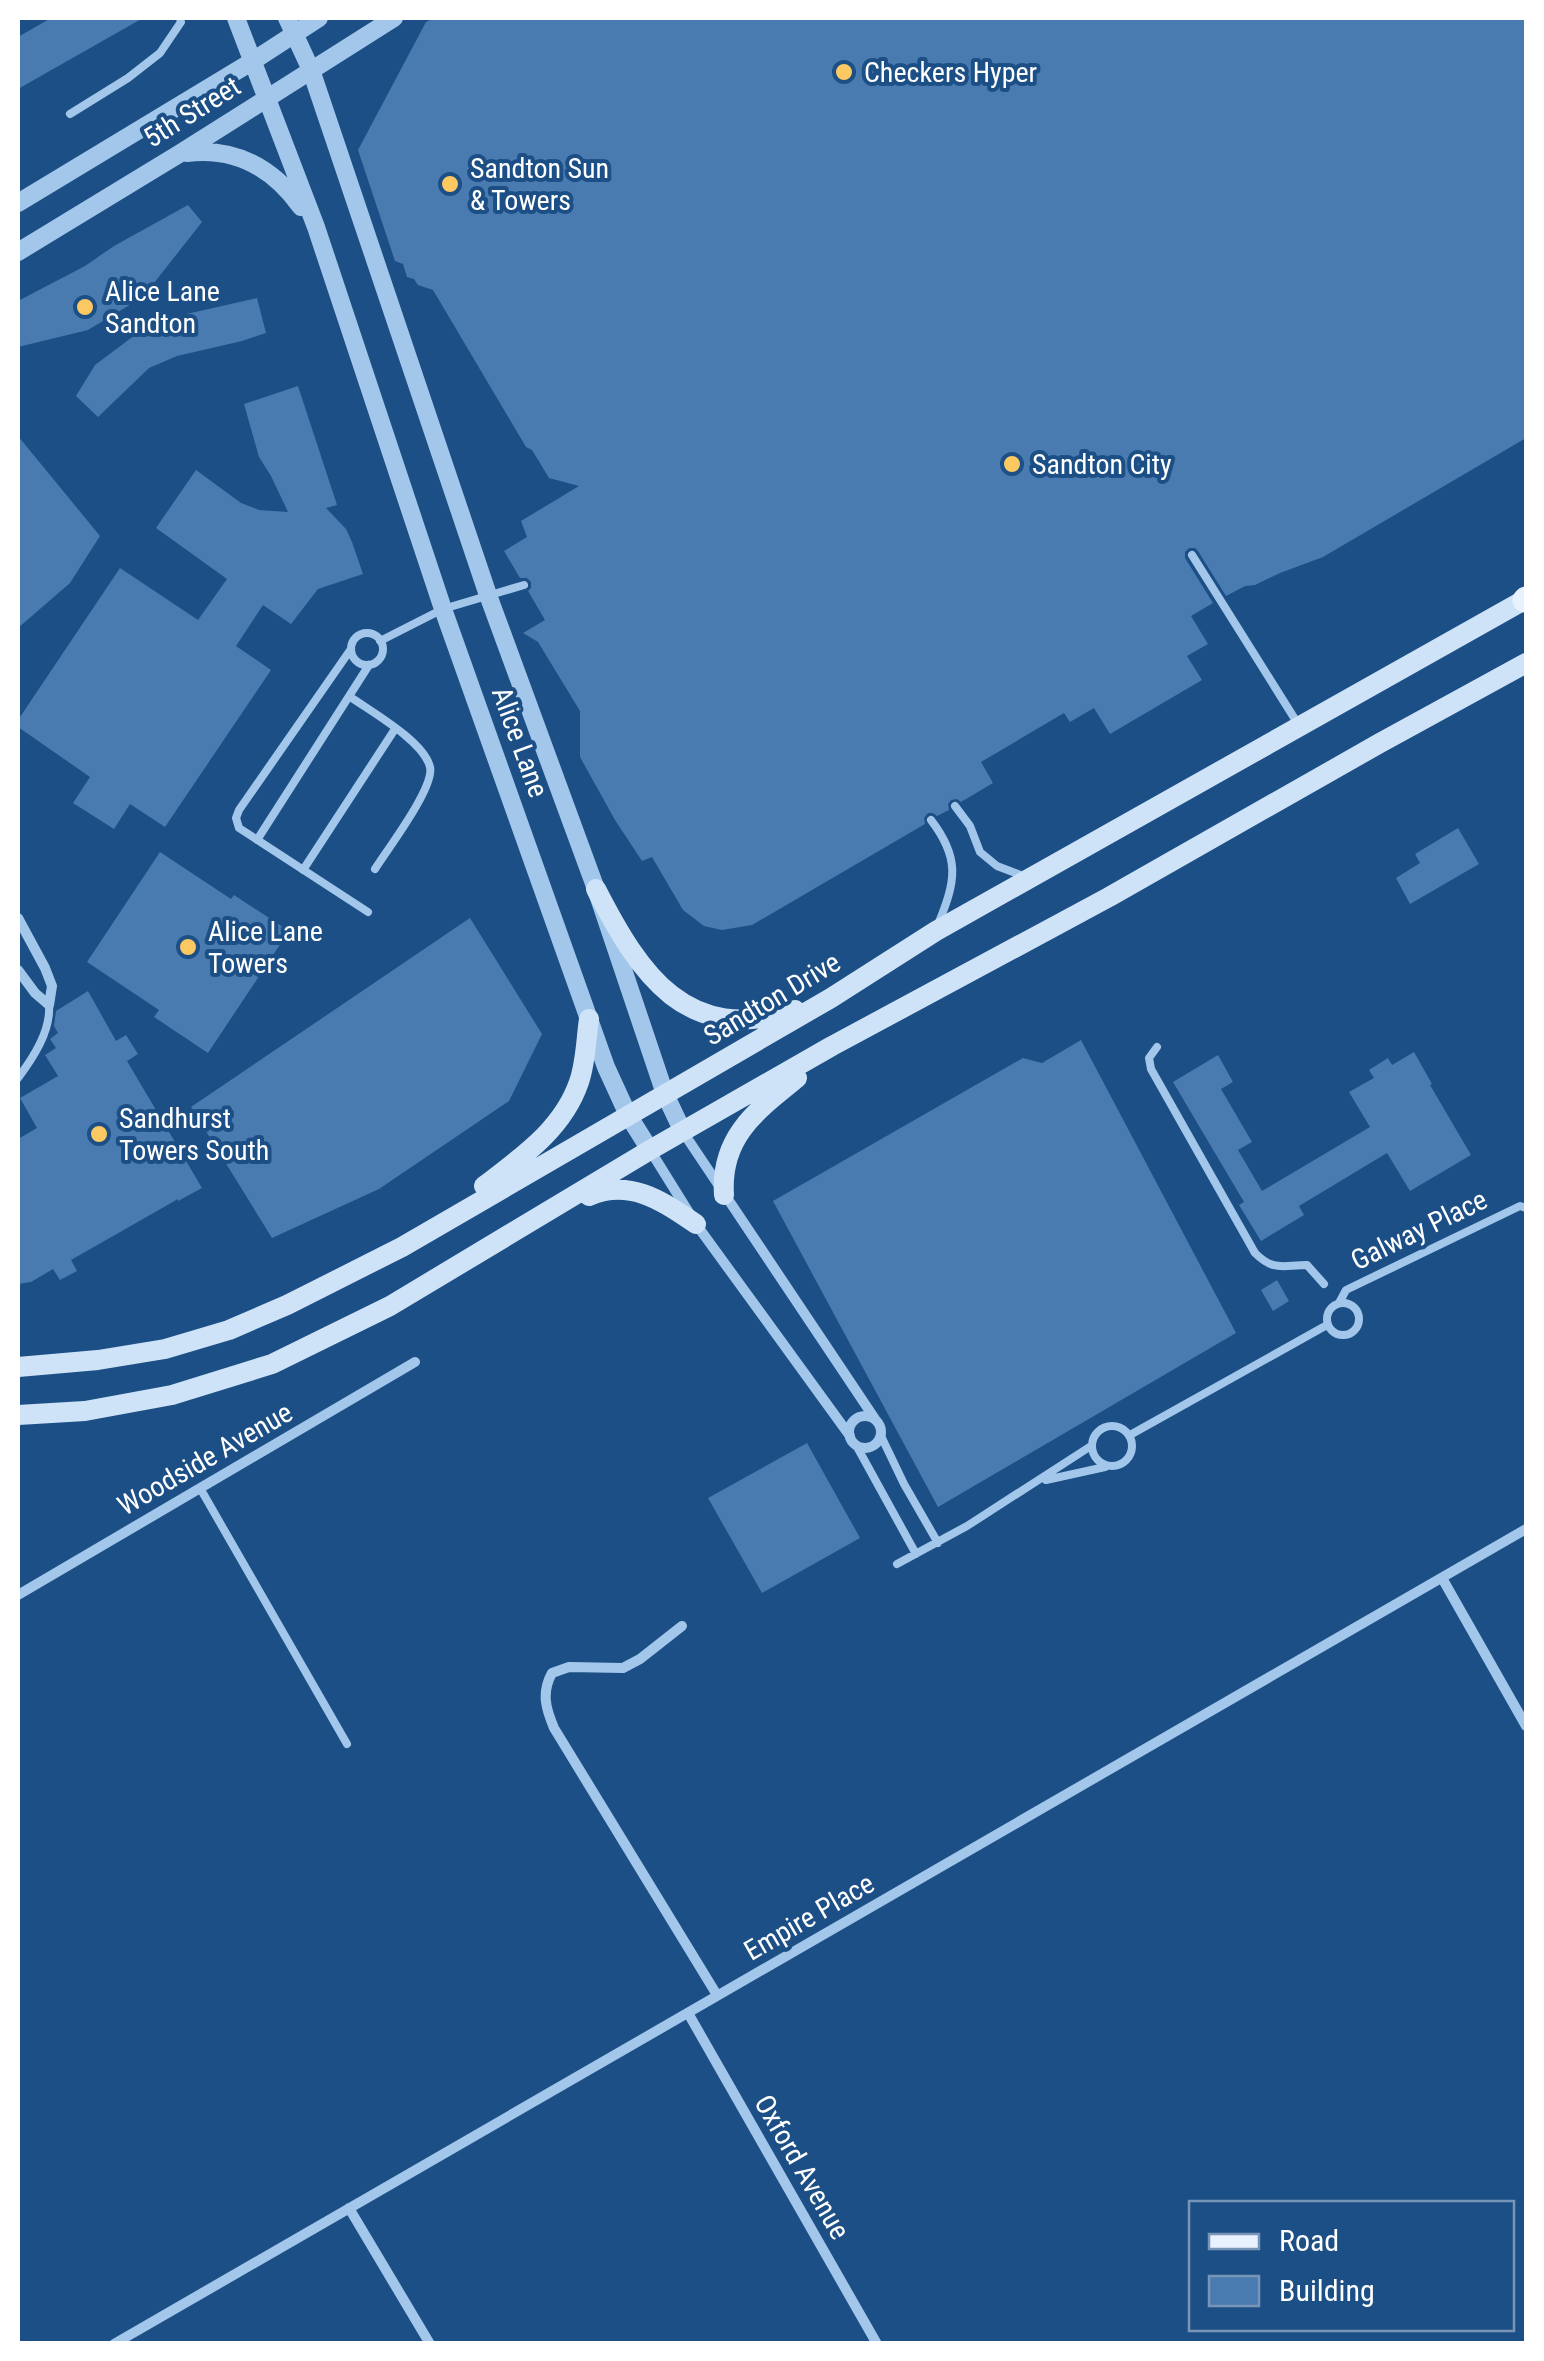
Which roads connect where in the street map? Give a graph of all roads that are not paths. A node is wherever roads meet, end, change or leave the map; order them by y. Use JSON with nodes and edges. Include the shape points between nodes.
{"nodes":[{"id":1,"x":180,"y":18,"type":"edge"},
{"id":2,"x":236,"y":18,"type":"edge"},
{"id":3,"x":319,"y":18,"type":"edge"},
{"id":4,"x":394,"y":18,"type":"edge"},
{"id":5,"x":290,"y":25,"type":"edge"},
{"id":6,"x":253,"y":60,"type":"junction"},
{"id":7,"x":311,"y":70,"type":"junction"},
{"id":8,"x":266,"y":98,"type":"junction"},
{"id":9,"x":70,"y":114,"type":"dead end"},
{"id":10,"x":179,"y":154,"type":"junction"},
{"id":11,"x":18,"y":203,"type":"edge"},
{"id":12,"x":316,"y":227,"type":"junction"},
{"id":13,"x":18,"y":252,"type":"edge"},
{"id":14,"x":1192,"y":555,"type":"dead end"},
{"id":15,"x":524,"y":585,"type":"dead end"},
{"id":16,"x":488,"y":595,"type":"junction"},
{"id":17,"x":1526,"y":599,"type":"edge"},
{"id":18,"x":444,"y":609,"type":"junction"},
{"id":19,"x":380,"y":641,"type":"junction"},
{"id":20,"x":352,"y":650,"type":"junction"},
{"id":21,"x":1526,"y":663,"type":"edge"},
{"id":22,"x":369,"y":665,"type":"junction"},
{"id":23,"x":349,"y":696,"type":"junction"},
{"id":24,"x":391,"y":726,"type":"junction"},
{"id":25,"x":1300,"y":728,"type":"junction"},
{"id":26,"x":956,"y":806,"type":"dead end"},
{"id":27,"x":932,"y":820,"type":"dead end"},
{"id":28,"x":257,"y":840,"type":"junction"},
{"id":29,"x":375,"y":868,"type":"dead end"},
{"id":30,"x":303,"y":870,"type":"junction"},
{"id":31,"x":1030,"y":878,"type":"junction"},
{"id":32,"x":596,"y":889,"type":"junction"},
{"id":33,"x":368,"y":912,"type":"dead end"},
{"id":34,"x":18,"y":918,"type":"edge"},
{"id":35,"x":936,"y":931,"type":"junction"},
{"id":36,"x":18,"y":970,"type":"edge"},
{"id":37,"x":831,"y":998,"type":"junction"},
{"id":38,"x":49,"y":1005,"type":"junction"},
{"id":39,"x":589,"y":1018,"type":"junction"},
{"id":40,"x":832,"y":1046,"type":"junction"},
{"id":41,"x":1158,"y":1047,"type":"dead end"},
{"id":42,"x":18,"y":1078,"type":"edge"},
{"id":43,"x":665,"y":1094,"type":"junction"},
{"id":44,"x":628,"y":1116,"type":"junction"},
{"id":45,"x":684,"y":1132,"type":"junction"},
{"id":46,"x":650,"y":1150,"type":"junction"},
{"id":47,"x":724,"y":1196,"type":"junction"},
{"id":48,"x":1526,"y":1208,"type":"edge"},
{"id":49,"x":542,"y":1217,"type":"junction"},
{"id":50,"x":696,"y":1224,"type":"junction"},
{"id":51,"x":402,"y":1247,"type":"junction"},
{"id":52,"x":1324,"y":1284,"type":"dead end"},
{"id":53,"x":1339,"y":1303,"type":"junction"},
{"id":54,"x":1327,"y":1324,"type":"junction"},
{"id":55,"x":415,"y":1362,"type":"dead end"},
{"id":56,"x":18,"y":1367,"type":"edge"},
{"id":57,"x":18,"y":1415,"type":"edge"},
{"id":58,"x":875,"y":1419,"type":"junction"},
{"id":59,"x":880,"y":1436,"type":"junction"},
{"id":60,"x":1130,"y":1436,"type":"junction"},
{"id":61,"x":853,"y":1441,"type":"junction"},
{"id":62,"x":1091,"y":1446,"type":"junction"},
{"id":63,"x":1110,"y":1466,"type":"junction"},
{"id":64,"x":1038,"y":1482,"type":"junction"},
{"id":65,"x":200,"y":1488,"type":"junction"},
{"id":66,"x":1526,"y":1529,"type":"edge"},
{"id":67,"x":938,"y":1543,"type":"junction"},
{"id":68,"x":916,"y":1554,"type":"junction"},
{"id":69,"x":897,"y":1564,"type":"dead end"},
{"id":70,"x":1442,"y":1578,"type":"junction"},
{"id":71,"x":18,"y":1595,"type":"edge"},
{"id":72,"x":682,"y":1626,"type":"dead end"},
{"id":73,"x":1526,"y":1726,"type":"edge"},
{"id":74,"x":347,"y":1744,"type":"dead end"},
{"id":75,"x":718,"y":1995,"type":"junction"},
{"id":76,"x":688,"y":2012,"type":"junction"},
{"id":77,"x":350,"y":2208,"type":"junction"},
{"id":78,"x":114,"y":2344,"type":"edge"},
{"id":79,"x":430,"y":2344,"type":"edge"},
{"id":80,"x":877,"y":2344,"type":"edge"}],
"edges":[{"from":1,"to":9,"type":"lane","via":[[160,53]]},
{"from":2,"to":6,"type":"street","name":"Alice Lane"},
{"from":3,"to":5,"type":"street","name":"5th Street"},
{"from":4,"to":7,"type":"street","name":"5th Street"},
{"from":5,"to":6,"type":"street","name":"5th Street"},
{"from":5,"to":7,"type":"street","name":"Alice Lane"},
{"from":6,"to":8,"type":"street","name":"Alice Lane"},
{"from":6,"to":11,"type":"street","name":"5th Street"},
{"from":7,"to":8,"type":"street","name":"5th Street"},
{"from":7,"to":16,"type":"street","name":"Alice Lane"},
{"from":8,"to":10,"type":"street","name":"5th Street"},
{"from":8,"to":12,"type":"street","name":"Alice Lane"},
{"from":10,"to":12,"type":"street","via":[[207,150],[259,166]]},
{"from":10,"to":13,"type":"street","name":"5th Street"},
{"from":12,"to":18,"type":"street","name":"Alice Lane"},
{"from":14,"to":25,"type":"lane"},
{"from":15,"to":16,"type":"lane"},
{"from":16,"to":18,"type":"lane"},
{"from":16,"to":32,"type":"street","name":"Alice Lane"},
{"from":17,"to":25,"type":"main road","name":"Sandton Drive"},
{"from":18,"to":19,"type":"lane"},
{"from":18,"to":39,"type":"street","name":"Alice Lane"},
{"from":19,"to":20,"type":"lane","via":[[362,634]]},
{"from":19,"to":22,"type":"lane","via":[[382,656]]},
{"from":20,"to":22,"type":"lane","via":[[358,663]]},
{"from":20,"to":28,"type":"lane","via":[[239,810],[236,824]]},
{"from":21,"to":40,"type":"main road"},
{"from":22,"to":23,"type":"lane"},
{"from":23,"to":24,"type":"lane"},
{"from":23,"to":28,"type":"lane"},
{"from":24,"to":29,"type":"lane","via":[[421,750],[431,768],[429,786]]},
{"from":24,"to":30,"type":"lane"},
{"from":25,"to":31,"type":"main road","name":"Sandton Drive"},
{"from":26,"to":31,"type":"lane","via":[[980,852]]},
{"from":27,"to":35,"type":"lane","via":[[954,862]]},
{"from":28,"to":30,"type":"lane"},
{"from":30,"to":33,"type":"lane"},
{"from":31,"to":35,"type":"main road","name":"Sandton Drive"},
{"from":32,"to":37,"type":"main road","via":[[656,982],[706,1015],[753,1020]]},
{"from":32,"to":43,"type":"street","name":"Alice Lane"},
{"from":34,"to":38,"type":"street","via":[[46,968]]},
{"from":35,"to":37,"type":"main road","name":"Sandton Drive"},
{"from":36,"to":38,"type":"street"},
{"from":37,"to":43,"type":"main road","name":"Sandton Drive"},
{"from":38,"to":42,"type":"lane","via":[[47,1026]]},
{"from":39,"to":44,"type":"street","name":"Alice Lane"},
{"from":39,"to":51,"type":"main road","via":[[581,1078],[553,1127]]},
{"from":40,"to":45,"type":"main road"},
{"from":40,"to":47,"type":"main road","via":[[737,1134]]},
{"from":41,"to":52,"type":"lane","via":[[1149,1058],[1152,1069],[1256,1252],[1270,1266],[1307,1265]]},
{"from":43,"to":44,"type":"main road","name":"Sandton Drive"},
{"from":43,"to":45,"type":"street","name":"Alice Lane"},
{"from":44,"to":46,"type":"street","name":"Alice Lane"},
{"from":44,"to":51,"type":"main road","name":"Sandton Drive"},
{"from":45,"to":46,"type":"main road"},
{"from":45,"to":47,"type":"street","name":"Alice Lane"},
{"from":46,"to":49,"type":"main road"},
{"from":46,"to":50,"type":"street","name":"Alice Lane"},
{"from":47,"to":58,"type":"street","name":"Alice Lane"},
{"from":48,"to":53,"type":"lane","name":"Galway Place","via":[[1346,1290]]},
{"from":49,"to":50,"type":"main road","via":[[619,1189],[650,1195]]},
{"from":49,"to":57,"type":"main road","via":[[390,1306],[272,1364],[172,1396]]},
{"from":50,"to":61,"type":"street","name":"Alice Lane"},
{"from":51,"to":56,"type":"main road","name":"Sandton Drive","via":[[229,1330],[164,1349]]},
{"from":53,"to":54,"type":"lane"},
{"from":53,"to":54,"type":"lane","via":[[1357,1312],[1357,1328],[1339,1335]]},
{"from":54,"to":60,"type":"lane"},
{"from":55,"to":65,"type":"street","name":"Woodside Avenue"},
{"from":58,"to":59,"type":"street"},
{"from":58,"to":61,"type":"street","via":[[856,1419]]},
{"from":59,"to":61,"type":"street","via":[[870,1447]]},
{"from":59,"to":67,"type":"lane"},
{"from":60,"to":62,"type":"lane","via":[[1106,1426]]},
{"from":60,"to":63,"type":"lane","via":[[1130,1454]]},
{"from":61,"to":68,"type":"lane"},
{"from":62,"to":63,"type":"lane"},
{"from":62,"to":64,"type":"lane"},
{"from":63,"to":64,"type":"lane"},
{"from":64,"to":67,"type":"lane"},
{"from":65,"to":71,"type":"street","name":"Woodside Avenue"},
{"from":65,"to":74,"type":"lane"},
{"from":66,"to":70,"type":"street","name":"Empire Place"},
{"from":67,"to":68,"type":"lane"},
{"from":68,"to":69,"type":"lane"},
{"from":70,"to":73,"type":"street"},
{"from":70,"to":75,"type":"street","name":"Empire Place"},
{"from":72,"to":75,"type":"street","via":[[623,1668],[552,1674],[545,1706]]},
{"from":75,"to":76,"type":"street","name":"Empire Place"},
{"from":76,"to":77,"type":"street","name":"Empire Place"},
{"from":76,"to":80,"type":"street","name":"Oxford Avenue"},
{"from":77,"to":78,"type":"street","name":"Empire Place"},
{"from":77,"to":79,"type":"street"}]}
